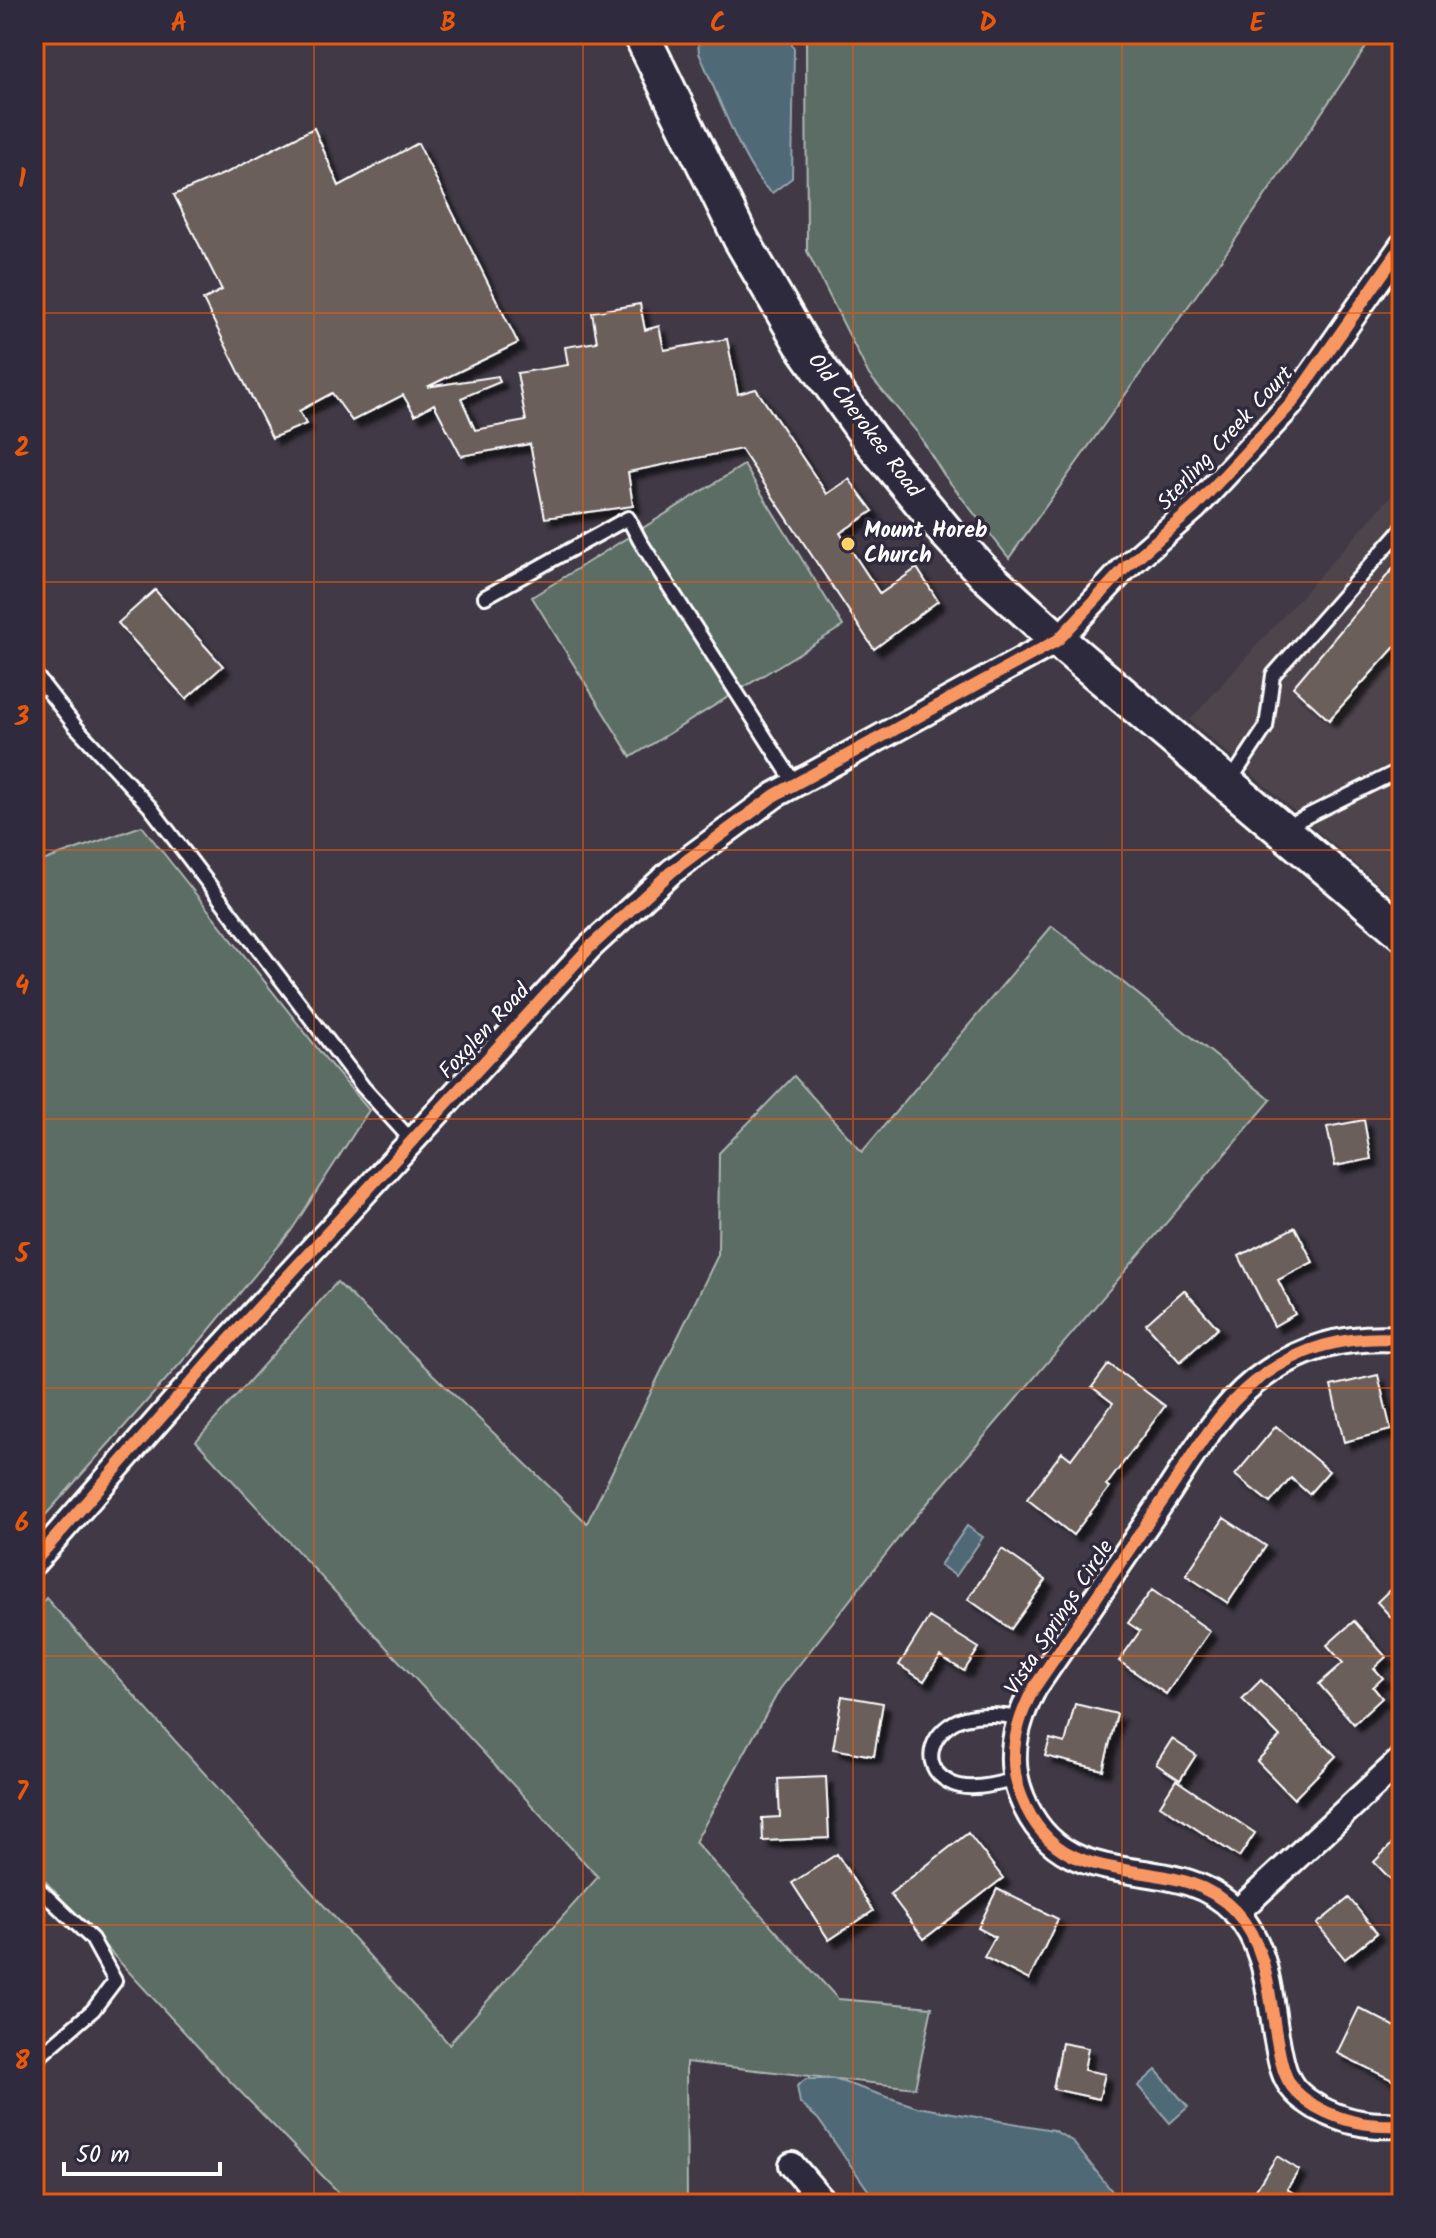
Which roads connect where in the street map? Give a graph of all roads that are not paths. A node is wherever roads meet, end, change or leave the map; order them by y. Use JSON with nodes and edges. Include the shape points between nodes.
{"nodes":[{"id":1,"x":641,"y":34,"type":"edge"},
{"id":2,"x":1402,"y":246,"type":"edge"},
{"id":3,"x":1402,"y":529,"type":"edge"},
{"id":4,"x":485,"y":597,"type":"dead end"},
{"id":5,"x":1058,"y":640,"type":"junction"},
{"id":6,"x":34,"y":673,"type":"edge"},
{"id":7,"x":1402,"y":769,"type":"edge"},
{"id":8,"x":1229,"y":783,"type":"junction"},
{"id":9,"x":795,"y":784,"type":"junction"},
{"id":10,"x":1283,"y":829,"type":"junction"},
{"id":11,"x":1402,"y":932,"type":"edge"},
{"id":12,"x":412,"y":1141,"type":"junction"},
{"id":13,"x":1402,"y":1339,"type":"edge"},
{"id":14,"x":34,"y":1562,"type":"edge"},
{"id":15,"x":1020,"y":1718,"type":"junction"},
{"id":16,"x":1402,"y":1759,"type":"edge"},
{"id":17,"x":1016,"y":1779,"type":"junction"},
{"id":18,"x":34,"y":1884,"type":"edge"},
{"id":19,"x":1236,"y":1913,"type":"junction"},
{"id":20,"x":34,"y":2061,"type":"edge"},
{"id":21,"x":1402,"y":2125,"type":"edge"},
{"id":22,"x":792,"y":2165,"type":"dead end"},
{"id":23,"x":825,"y":2204,"type":"edge"}],
"edges":[{"from":1,"to":5,"type":"street","name":"Old Cherokee Road","via":[[741,239],[810,355],[871,441],[947,533]]},
{"from":2,"to":5,"type":"street","name":"Sterling Creek Court","via":[[1291,404],[1194,508],[1125,568]]},
{"from":3,"to":8,"type":"lane","via":[[1273,675],[1266,727]]},
{"from":4,"to":9,"type":"lane","via":[[628,518]]},
{"from":5,"to":8,"type":"street","name":"Old Cherokee Road"},
{"from":5,"to":9,"type":"street","name":"Foxglen Road"},
{"from":6,"to":12,"type":"lane","via":[[150,807],[363,1087]]},
{"from":7,"to":10,"type":"lane"},
{"from":8,"to":10,"type":"street","name":"Old Cherokee Road"},
{"from":9,"to":12,"type":"street","name":"Foxglen Road","via":[[632,906]]},
{"from":10,"to":11,"type":"street","name":"Old Cherokee Road"},
{"from":12,"to":14,"type":"street","name":"Foxglen Road"},
{"from":13,"to":15,"type":"street","name":"Vista Springs Circle","via":[[1323,1344],[1275,1369],[1238,1397],[1034,1688]]},
{"from":15,"to":17,"type":"street","name":"Vista Springs Circle","via":[[1013,1748]]},
{"from":15,"to":17,"type":"lane","via":[[984,1714],[960,1719],[932,1742],[930,1760],[950,1784],[974,1787]]},
{"from":16,"to":19,"type":"street"},
{"from":17,"to":19,"type":"street","name":"Vista Springs Circle","via":[[1035,1823],[1062,1850],[1093,1865],[1190,1882],[1221,1898]]},
{"from":18,"to":20,"type":"lane","via":[[92,1939],[115,1981],[93,2010]]},
{"from":19,"to":21,"type":"street","name":"Vista Springs Circle","via":[[1263,1959],[1289,2083],[1313,2106],[1350,2122]]},
{"from":22,"to":23,"type":"street"}]}
